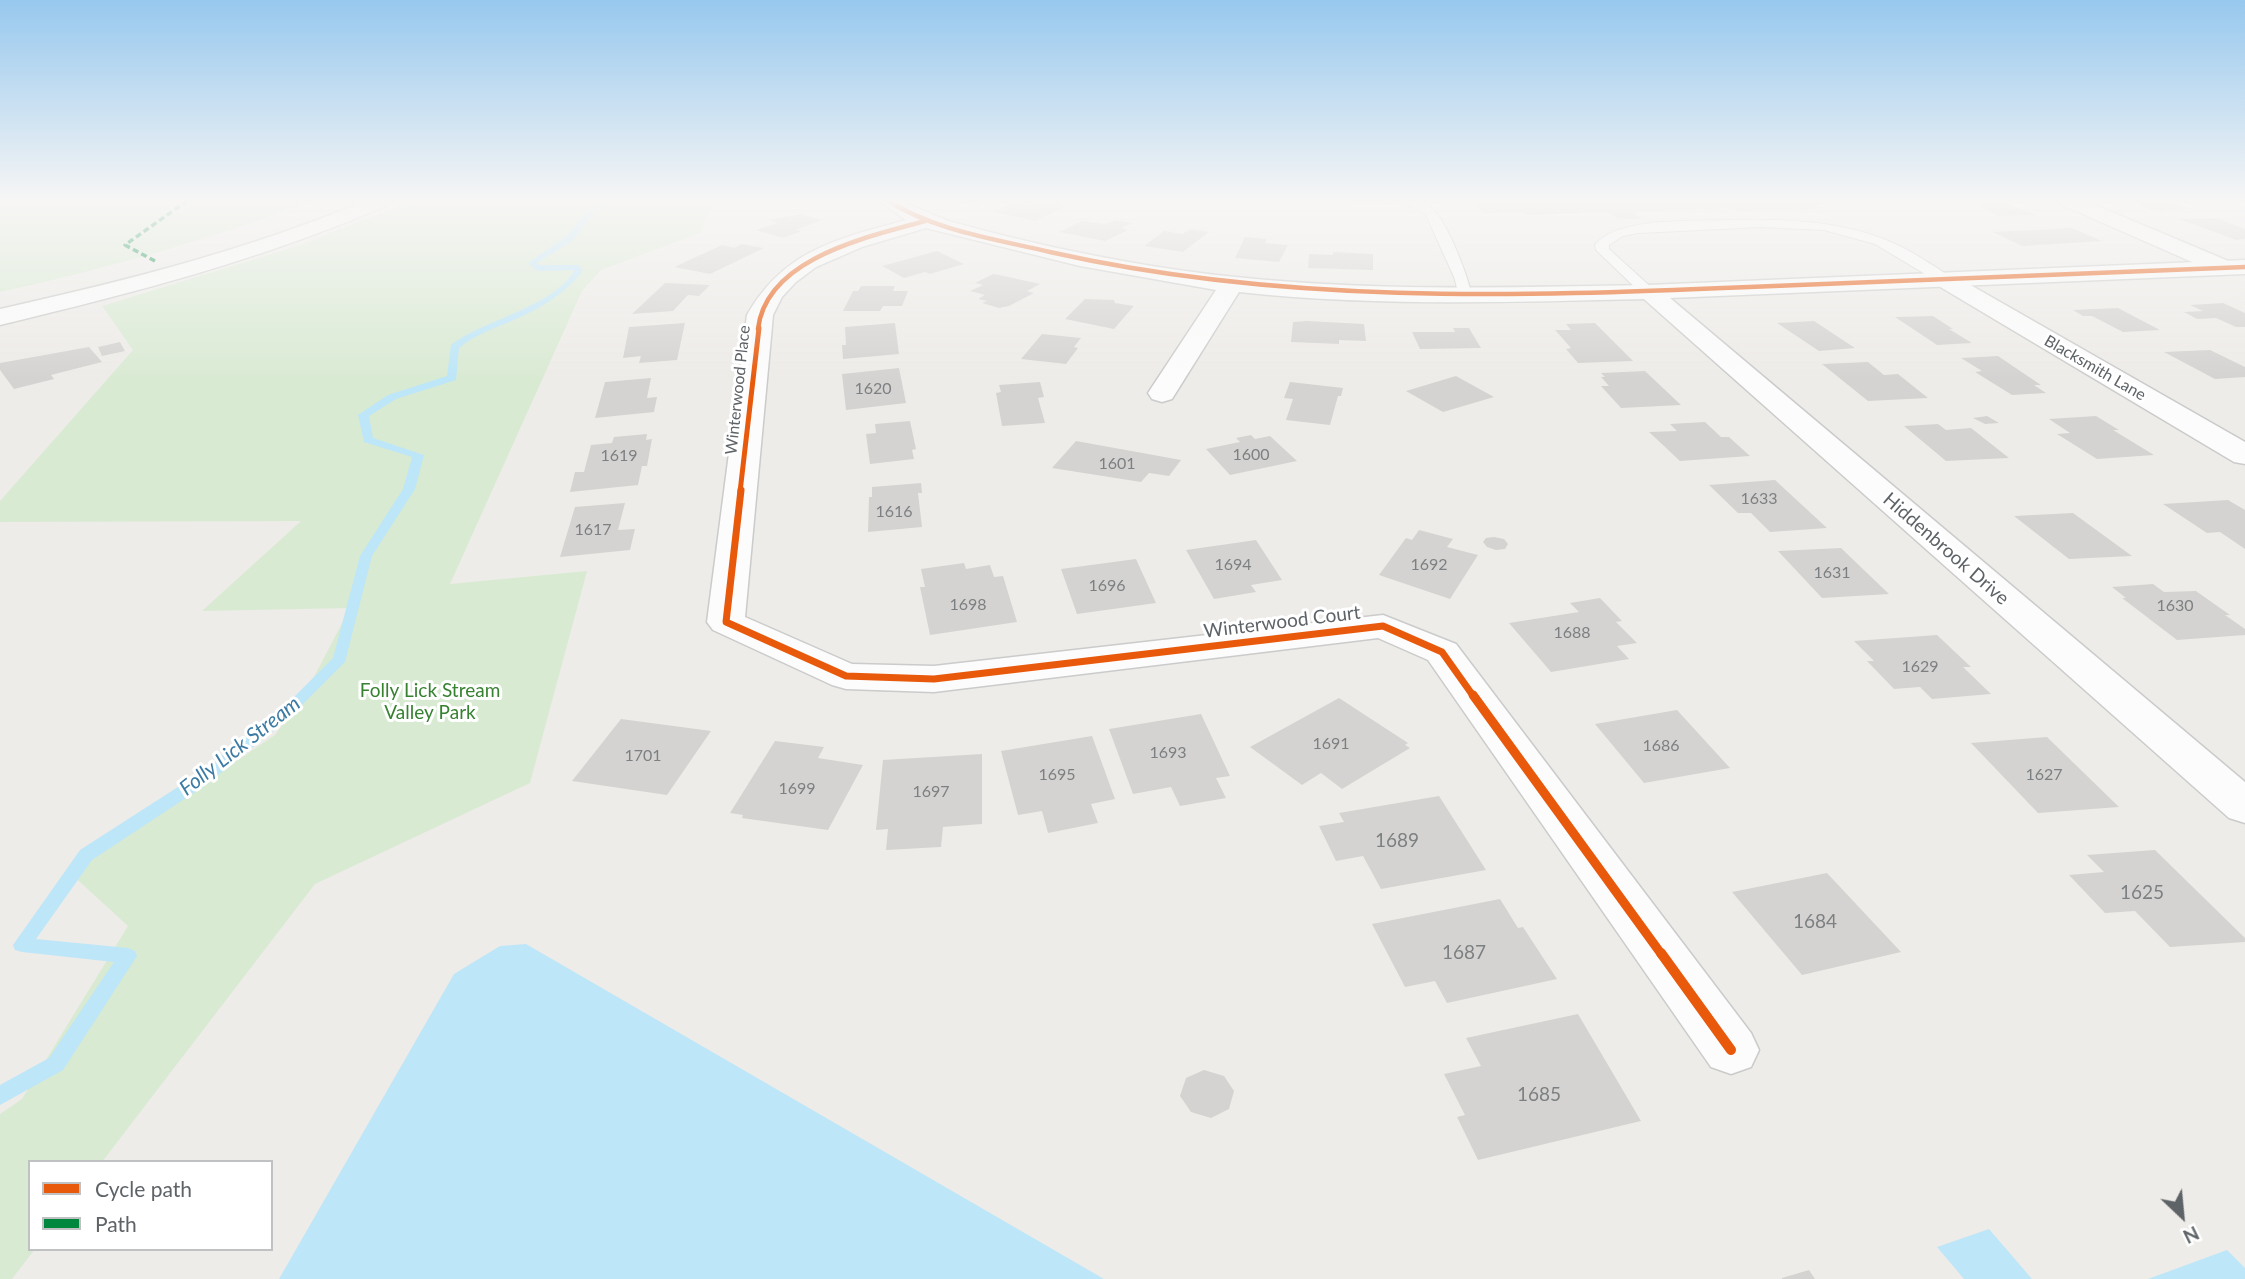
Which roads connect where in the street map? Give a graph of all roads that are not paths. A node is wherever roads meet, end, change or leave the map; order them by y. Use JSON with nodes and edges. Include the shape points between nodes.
{"nodes":[{"id":1,"x":154,"y":260,"type":"edge"},
{"id":2,"x":216,"y":260,"type":"edge"},
{"id":3,"x":815,"y":260,"type":"edge"},
{"id":4,"x":1079,"y":260,"type":"edge"},
{"id":5,"x":1453,"y":260,"type":"edge"},
{"id":6,"x":1613,"y":260,"type":"edge"},
{"id":7,"x":1911,"y":260,"type":"edge"},
{"id":8,"x":2211,"y":260,"type":"edge"},
{"id":9,"x":2238,"y":271,"type":"edge"},
{"id":10,"x":1945,"y":280,"type":"junction"},
{"id":11,"x":1231,"y":285,"type":"junction"},
{"id":12,"x":1648,"y":292,"type":"junction"},
{"id":13,"x":1465,"y":296,"type":"junction"},
{"id":14,"x":0,"y":301,"type":"edge"},
{"id":15,"x":0,"y":317,"type":"edge"},
{"id":16,"x":1163,"y":393,"type":"dead end"},
{"id":17,"x":2245,"y":455,"type":"edge"},
{"id":18,"x":726,"y":622,"type":"joint"},
{"id":19,"x":2245,"y":807,"type":"edge"},
{"id":20,"x":1731,"y":1050,"type":"dead end"}],
"edges":[{"from":1,"to":14,"type":"street"},
{"from":2,"to":15,"type":"street"},
{"from":3,"to":18,"type":"street","name":"Winterwood Place","via":[[778,286],[760,315]]},
{"from":4,"to":11,"type":"street"},
{"from":5,"to":13,"type":"lane"},
{"from":6,"to":12,"type":"lane"},
{"from":7,"to":10,"type":"lane"},
{"from":8,"to":9,"type":"street"},
{"from":9,"to":10,"type":"street"},
{"from":10,"to":12,"type":"street"},
{"from":10,"to":17,"type":"street","name":"Blacksmith Lane"},
{"from":11,"to":13,"type":"street"},
{"from":11,"to":16,"type":"street"},
{"from":12,"to":13,"type":"street"},
{"from":12,"to":19,"type":"street","name":"Hiddenbrook Drive"},
{"from":18,"to":20,"type":"street","name":"Winterwood Court","via":[[846,676],[934,679],[1383,626],[1441,652]]}]}
